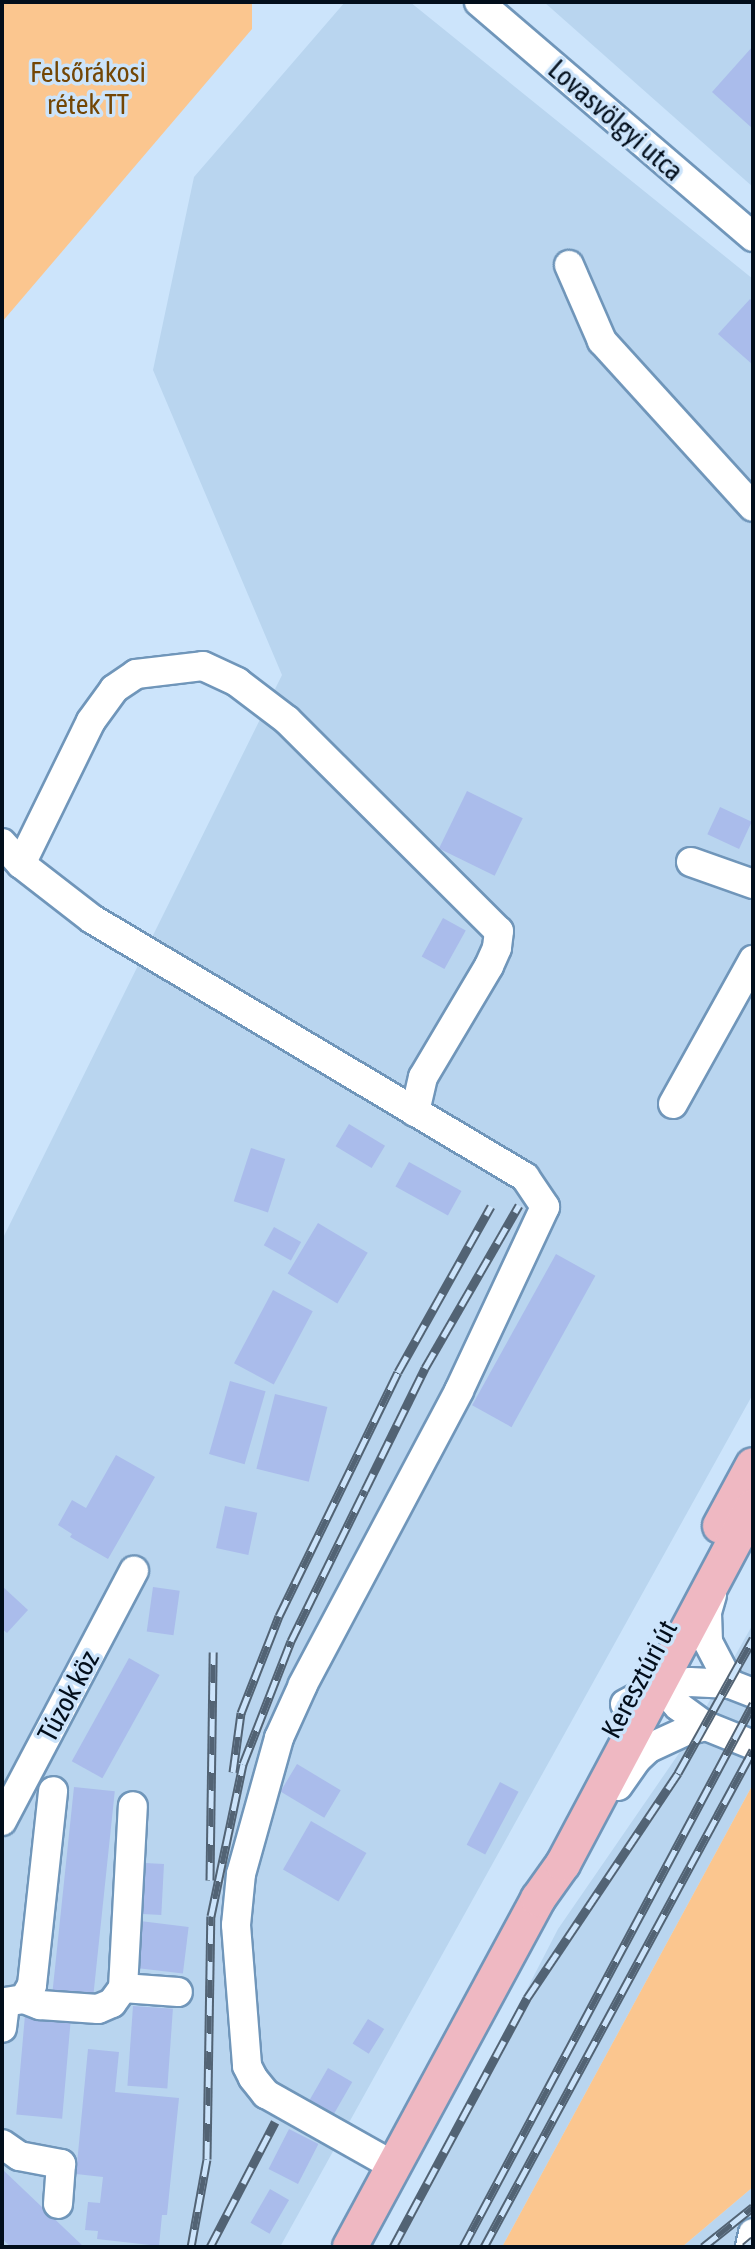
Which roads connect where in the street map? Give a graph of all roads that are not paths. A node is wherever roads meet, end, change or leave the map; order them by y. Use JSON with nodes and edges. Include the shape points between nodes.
{"nodes":[{"id":1,"x":479,"y":2,"type":"edge"},
{"id":2,"x":753,"y":237,"type":"edge"},
{"id":3,"x":569,"y":265,"type":"dead end"},
{"id":4,"x":753,"y":507,"type":"edge"},
{"id":5,"x":11,"y":853,"type":"edge"},
{"id":6,"x":691,"y":862,"type":"dead end"},
{"id":7,"x":753,"y":884,"type":"edge"},
{"id":8,"x":753,"y":960,"type":"edge"},
{"id":9,"x":673,"y":1104,"type":"dead end"},
{"id":10,"x":415,"y":1112,"type":"junction"},
{"id":11,"x":753,"y":1465,"type":"edge"},
{"id":12,"x":753,"y":1506,"type":"edge"},
{"id":13,"x":134,"y":1571,"type":"dead end"},
{"id":14,"x":717,"y":1575,"type":"junction"},
{"id":15,"x":659,"y":1686,"type":"junction"},
{"id":16,"x":742,"y":1688,"type":"edge"},
{"id":17,"x":625,"y":1704,"type":"junction"},
{"id":18,"x":706,"y":1726,"type":"junction"},
{"id":19,"x":753,"y":1745,"type":"edge"},
{"id":20,"x":53,"y":1791,"type":"dead end"},
{"id":21,"x":133,"y":1806,"type":"dead end"},
{"id":22,"x":2,"y":1821,"type":"edge"},
{"id":23,"x":563,"y":1864,"type":"junction"},
{"id":24,"x":538,"y":1899,"type":"junction"},
{"id":25,"x":123,"y":1988,"type":"junction"},
{"id":26,"x":178,"y":1992,"type":"dead end"},
{"id":27,"x":8,"y":2007,"type":"edge"},
{"id":28,"x":2,"y":2144,"type":"edge"},
{"id":29,"x":394,"y":2166,"type":"junction"},
{"id":30,"x":58,"y":2204,"type":"dead end"},
{"id":31,"x":753,"y":2233,"type":"edge"},
{"id":32,"x":350,"y":2247,"type":"edge"},
{"id":33,"x":750,"y":2247,"type":"edge"}],
"edges":[{"from":1,"to":2,"type":"street","name":"Lovasvölgyi utca"},
{"from":3,"to":4,"type":"street","via":[[602,341]]},
{"from":5,"to":10,"type":"street","via":[[92,919]]},
{"from":5,"to":10,"type":"street","via":[[114,689],[136,674],[203,666],[237,682],[287,720],[499,931],[489,966],[423,1077]]},
{"from":6,"to":7,"type":"street"},
{"from":8,"to":9,"type":"street"},
{"from":10,"to":29,"type":"street","via":[[525,1177],[545,1207],[459,1391],[279,1738],[241,1874],[236,1925],[247,2066],[253,2078],[266,2094]]},
{"from":11,"to":17,"type":"main road","name":"Keresztúri út"},
{"from":12,"to":14,"type":"main road","name":"Keresztúri út"},
{"from":13,"to":22,"type":"street","name":"Túzok köz"},
{"from":14,"to":15,"type":"main road","name":"Keresztúri út"},
{"from":14,"to":16,"type":"street","via":[[706,1629],[714,1657]]},
{"from":15,"to":16,"type":"street"},
{"from":15,"to":17,"type":"street"},
{"from":15,"to":18,"type":"street"},
{"from":15,"to":23,"type":"main road","name":"Keresztúri út"},
{"from":17,"to":24,"type":"main road","name":"Keresztúri út","via":[[554,1839]]},
{"from":18,"to":19,"type":"street"},
{"from":18,"to":23,"type":"street","via":[[669,1737],[637,1759],[588,1841]]},
{"from":20,"to":27,"type":"street","via":[[32,1985]]},
{"from":21,"to":25,"type":"street"},
{"from":23,"to":24,"type":"main road","name":"Keresztúri út"},
{"from":24,"to":29,"type":"main road","name":"Keresztúri út"},
{"from":25,"to":26,"type":"street"},
{"from":25,"to":27,"type":"street","via":[[112,2003],[98,2009]]},
{"from":28,"to":30,"type":"street","via":[[19,2156],[61,2164]]},
{"from":29,"to":32,"type":"main road","name":"Keresztúri út"},
{"from":31,"to":33,"type":"street"}]}
